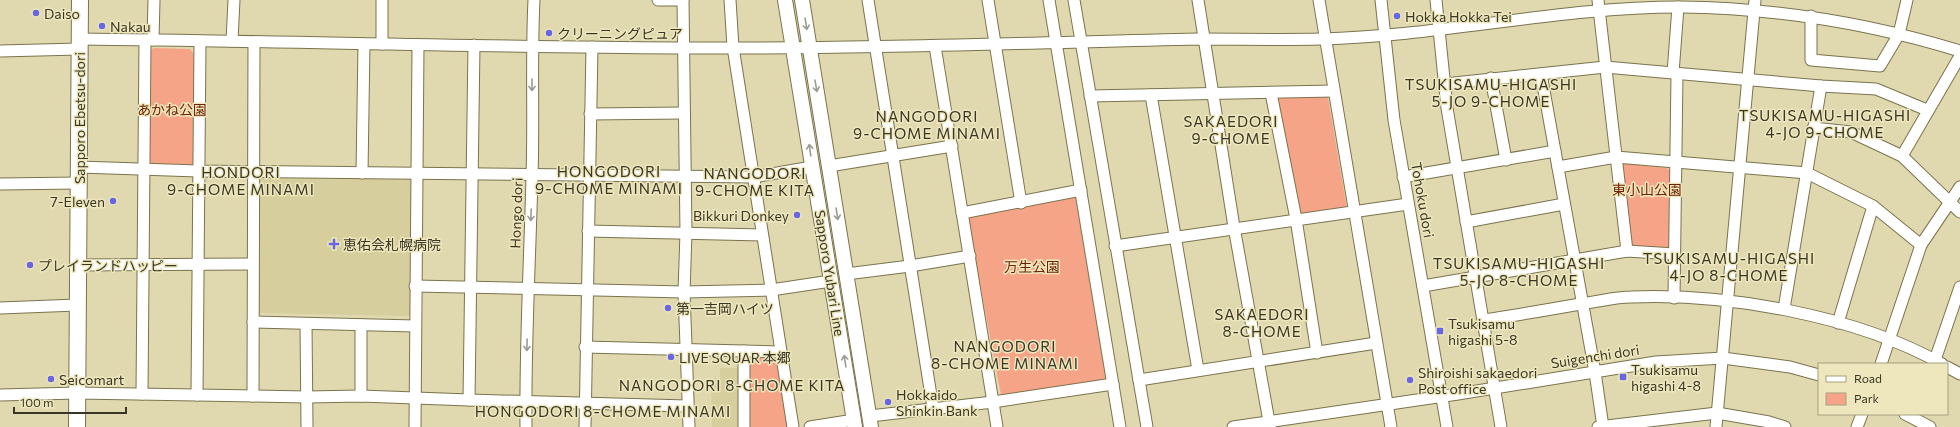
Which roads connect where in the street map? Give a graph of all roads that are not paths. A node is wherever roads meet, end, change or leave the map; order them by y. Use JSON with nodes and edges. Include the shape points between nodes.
{"nodes":[{"id":1,"x":80,"y":0,"type":"edge"},
{"id":2,"x":154,"y":0,"type":"edge"},
{"id":3,"x":234,"y":0,"type":"edge"},
{"id":4,"x":382,"y":0,"type":"edge"},
{"id":5,"x":534,"y":0,"type":"edge"},
{"id":6,"x":658,"y":0,"type":"edge"},
{"id":7,"x":682,"y":0,"type":"edge"},
{"id":8,"x":730,"y":0,"type":"edge"},
{"id":9,"x":785,"y":0,"type":"edge"},
{"id":10,"x":802,"y":0,"type":"edge"},
{"id":11,"x":868,"y":0,"type":"edge"},
{"id":12,"x":988,"y":0,"type":"edge"},
{"id":13,"x":1049,"y":0,"type":"edge"},
{"id":14,"x":1074,"y":0,"type":"edge"},
{"id":15,"x":1198,"y":0,"type":"edge"},
{"id":16,"x":1319,"y":0,"type":"edge"},
{"id":17,"x":1381,"y":0,"type":"edge"},
{"id":18,"x":1436,"y":0,"type":"edge"},
{"id":19,"x":1598,"y":0,"type":"edge"},
{"id":20,"x":1907,"y":0,"type":"edge"},
{"id":21,"x":1754,"y":5,"type":"edge"},
{"id":22,"x":1678,"y":7,"type":"junction"},
{"id":23,"x":1599,"y":12,"type":"junction"},
{"id":24,"x":1811,"y":16,"type":"junction"},
{"id":25,"x":1439,"y":30,"type":"junction"},
{"id":26,"x":1899,"y":34,"type":"junction"},
{"id":27,"x":1385,"y":35,"type":"junction"},
{"id":28,"x":1203,"y":39,"type":"junction"},
{"id":29,"x":1324,"y":39,"type":"junction"},
{"id":30,"x":149,"y":40,"type":"junction"},
{"id":31,"x":200,"y":41,"type":"junction"},
{"id":32,"x":232,"y":42,"type":"junction"},
{"id":33,"x":254,"y":42,"type":"junction"},
{"id":34,"x":1061,"y":43,"type":"junction"},
{"id":35,"x":1080,"y":43,"type":"junction"},
{"id":36,"x":79,"y":44,"type":"junction"},
{"id":37,"x":364,"y":44,"type":"junction"},
{"id":38,"x":382,"y":44,"type":"junction"},
{"id":39,"x":418,"y":45,"type":"junction"},
{"id":40,"x":474,"y":45,"type":"junction"},
{"id":41,"x":996,"y":45,"type":"junction"},
{"id":42,"x":532,"y":46,"type":"junction"},
{"id":43,"x":935,"y":46,"type":"junction"},
{"id":44,"x":592,"y":47,"type":"junction"},
{"id":45,"x":794,"y":47,"type":"junction"},
{"id":46,"x":876,"y":47,"type":"junction"},
{"id":47,"x":682,"y":48,"type":"junction"},
{"id":48,"x":733,"y":48,"type":"junction"},
{"id":49,"x":809,"y":48,"type":"junction"},
{"id":50,"x":0,"y":51,"type":"edge"},
{"id":51,"x":1960,"y":51,"type":"edge"},
{"id":52,"x":1960,"y":56,"type":"edge"},
{"id":53,"x":1605,"y":67,"type":"junction"},
{"id":54,"x":1542,"y":74,"type":"junction"},
{"id":55,"x":1675,"y":74,"type":"junction"},
{"id":56,"x":1491,"y":78,"type":"junction"},
{"id":57,"x":1747,"y":78,"type":"junction"},
{"id":58,"x":1445,"y":84,"type":"junction"},
{"id":59,"x":1821,"y":86,"type":"junction"},
{"id":60,"x":1334,"y":91,"type":"junction"},
{"id":61,"x":1213,"y":93,"type":"junction"},
{"id":62,"x":1272,"y":93,"type":"junction"},
{"id":63,"x":1151,"y":95,"type":"junction"},
{"id":64,"x":1090,"y":96,"type":"junction"},
{"id":65,"x":1927,"y":110,"type":"junction"},
{"id":66,"x":684,"y":113,"type":"junction"},
{"id":67,"x":590,"y":114,"type":"junction"},
{"id":68,"x":1813,"y":128,"type":"junction"},
{"id":69,"x":952,"y":146,"type":"junction"},
{"id":70,"x":1555,"y":151,"type":"junction"},
{"id":71,"x":893,"y":156,"type":"junction"},
{"id":72,"x":1902,"y":156,"type":"junction"},
{"id":73,"x":1616,"y":157,"type":"junction"},
{"id":74,"x":1506,"y":160,"type":"junction"},
{"id":75,"x":1675,"y":163,"type":"junction"},
{"id":76,"x":829,"y":166,"type":"junction"},
{"id":77,"x":79,"y":167,"type":"junction"},
{"id":78,"x":812,"y":167,"type":"junction"},
{"id":79,"x":1558,"y":167,"type":"junction"},
{"id":80,"x":1740,"y":168,"type":"junction"},
{"id":81,"x":145,"y":169,"type":"junction"},
{"id":82,"x":1456,"y":169,"type":"junction"},
{"id":83,"x":198,"y":171,"type":"junction"},
{"id":84,"x":254,"y":172,"type":"junction"},
{"id":85,"x":362,"y":173,"type":"junction"},
{"id":86,"x":417,"y":173,"type":"junction"},
{"id":87,"x":1807,"y":173,"type":"junction"},
{"id":88,"x":471,"y":174,"type":"junction"},
{"id":89,"x":532,"y":175,"type":"junction"},
{"id":90,"x":589,"y":175,"type":"junction"},
{"id":91,"x":685,"y":176,"type":"junction"},
{"id":92,"x":754,"y":177,"type":"junction"},
{"id":93,"x":1403,"y":178,"type":"junction"},
{"id":94,"x":79,"y":183,"type":"junction"},
{"id":95,"x":0,"y":184,"type":"edge"},
{"id":96,"x":1960,"y":187,"type":"edge"},
{"id":97,"x":1081,"y":190,"type":"junction"},
{"id":98,"x":1021,"y":202,"type":"junction"},
{"id":99,"x":1950,"y":202,"type":"junction"},
{"id":100,"x":1408,"y":204,"type":"junction"},
{"id":101,"x":1564,"y":204,"type":"junction"},
{"id":102,"x":1873,"y":206,"type":"junction"},
{"id":103,"x":1354,"y":212,"type":"junction"},
{"id":104,"x":1960,"y":212,"type":"edge"},
{"id":105,"x":962,"y":213,"type":"junction"},
{"id":106,"x":1296,"y":219,"type":"junction"},
{"id":107,"x":1466,"y":222,"type":"junction"},
{"id":108,"x":1234,"y":227,"type":"junction"},
{"id":109,"x":588,"y":231,"type":"junction"},
{"id":110,"x":686,"y":233,"type":"junction"},
{"id":111,"x":762,"y":235,"type":"junction"},
{"id":112,"x":1174,"y":237,"type":"junction"},
{"id":113,"x":1921,"y":245,"type":"junction"},
{"id":114,"x":1115,"y":246,"type":"junction"},
{"id":115,"x":1628,"y":251,"type":"junction"},
{"id":116,"x":1674,"y":254,"type":"junction"},
{"id":117,"x":970,"y":256,"type":"junction"},
{"id":118,"x":1574,"y":259,"type":"junction"},
{"id":119,"x":145,"y":264,"type":"junction"},
{"id":120,"x":198,"y":264,"type":"junction"},
{"id":121,"x":253,"y":264,"type":"junction"},
{"id":122,"x":78,"y":265,"type":"junction"},
{"id":123,"x":910,"y":266,"type":"junction"},
{"id":124,"x":846,"y":274,"type":"junction"},
{"id":125,"x":1476,"y":276,"type":"junction"},
{"id":126,"x":831,"y":281,"type":"junction"},
{"id":127,"x":415,"y":286,"type":"junction"},
{"id":128,"x":1423,"y":286,"type":"junction"},
{"id":129,"x":470,"y":287,"type":"junction"},
{"id":130,"x":1960,"y":287,"type":"edge"},
{"id":131,"x":528,"y":289,"type":"junction"},
{"id":132,"x":587,"y":290,"type":"junction"},
{"id":133,"x":771,"y":290,"type":"junction"},
{"id":134,"x":684,"y":292,"type":"junction"},
{"id":135,"x":1674,"y":298,"type":"junction"},
{"id":136,"x":1728,"y":300,"type":"junction"},
{"id":137,"x":1583,"y":304,"type":"junction"},
{"id":138,"x":77,"y":305,"type":"junction"},
{"id":139,"x":0,"y":308,"type":"edge"},
{"id":140,"x":1784,"y":309,"type":"junction"},
{"id":141,"x":1956,"y":314,"type":"edge"},
{"id":142,"x":1484,"y":320,"type":"junction"},
{"id":143,"x":253,"y":322,"type":"junction"},
{"id":144,"x":1838,"y":323,"type":"junction"},
{"id":145,"x":306,"y":324,"type":"junction"},
{"id":146,"x":361,"y":325,"type":"junction"},
{"id":147,"x":415,"y":326,"type":"junction"},
{"id":148,"x":1889,"y":339,"type":"junction"},
{"id":149,"x":1376,"y":343,"type":"junction"},
{"id":150,"x":585,"y":347,"type":"junction"},
{"id":151,"x":686,"y":350,"type":"junction"},
{"id":152,"x":744,"y":351,"type":"junction"},
{"id":153,"x":780,"y":352,"type":"junction"},
{"id":154,"x":1317,"y":353,"type":"junction"},
{"id":155,"x":1723,"y":358,"type":"junction"},
{"id":156,"x":1258,"y":360,"type":"junction"},
{"id":157,"x":1938,"y":362,"type":"edge"},
{"id":158,"x":1881,"y":363,"type":"edge"},
{"id":159,"x":1948,"y":368,"type":"edge"},
{"id":160,"x":1198,"y":370,"type":"junction"},
{"id":161,"x":1595,"y":372,"type":"junction"},
{"id":162,"x":1960,"y":374,"type":"edge"},
{"id":163,"x":1818,"y":375,"type":"edge"},
{"id":164,"x":1139,"y":380,"type":"junction"},
{"id":165,"x":1113,"y":384,"type":"junction"},
{"id":166,"x":1495,"y":388,"type":"junction"},
{"id":167,"x":78,"y":393,"type":"junction"},
{"id":168,"x":142,"y":394,"type":"junction"},
{"id":169,"x":0,"y":395,"type":"edge"},
{"id":170,"x":197,"y":395,"type":"junction"},
{"id":171,"x":253,"y":396,"type":"junction"},
{"id":172,"x":361,"y":396,"type":"junction"},
{"id":173,"x":1442,"y":396,"type":"junction"},
{"id":174,"x":306,"y":397,"type":"junction"},
{"id":175,"x":416,"y":397,"type":"junction"},
{"id":176,"x":469,"y":400,"type":"junction"},
{"id":177,"x":526,"y":402,"type":"junction"},
{"id":178,"x":993,"y":402,"type":"junction"},
{"id":179,"x":585,"y":404,"type":"junction"},
{"id":180,"x":1387,"y":404,"type":"junction"},
{"id":181,"x":687,"y":406,"type":"junction"},
{"id":182,"x":933,"y":408,"type":"junction"},
{"id":183,"x":1717,"y":413,"type":"junction"},
{"id":184,"x":1862,"y":415,"type":"edge"},
{"id":185,"x":1907,"y":415,"type":"edge"},
{"id":186,"x":870,"y":422,"type":"edge"},
{"id":187,"x":855,"y":424,"type":"edge"},
{"id":188,"x":1269,"y":424,"type":"edge"},
{"id":189,"x":1649,"y":424,"type":"edge"},
{"id":190,"x":1769,"y":424,"type":"edge"},
{"id":191,"x":77,"y":427,"type":"edge"},
{"id":192,"x":307,"y":427,"type":"edge"},
{"id":193,"x":415,"y":427,"type":"edge"},
{"id":194,"x":526,"y":427,"type":"edge"},
{"id":195,"x":585,"y":427,"type":"edge"},
{"id":196,"x":689,"y":427,"type":"edge"},
{"id":197,"x":744,"y":427,"type":"edge"},
{"id":198,"x":793,"y":427,"type":"edge"},
{"id":199,"x":810,"y":427,"type":"edge"},
{"id":200,"x":997,"y":427,"type":"edge"},
{"id":201,"x":1120,"y":427,"type":"edge"},
{"id":202,"x":1147,"y":427,"type":"edge"},
{"id":203,"x":1233,"y":427,"type":"edge"},
{"id":204,"x":1391,"y":427,"type":"edge"},
{"id":205,"x":1447,"y":427,"type":"edge"},
{"id":206,"x":1501,"y":427,"type":"edge"},
{"id":207,"x":1601,"y":427,"type":"edge"},
{"id":208,"x":1716,"y":427,"type":"edge"},
{"id":209,"x":1785,"y":427,"type":"edge"},
{"id":210,"x":1857,"y":427,"type":"edge"},
{"id":211,"x":1930,"y":427,"type":"edge"}],
"edges":[{"from":1,"to":36,"type":"highway","name":"Sapporo Ebetsu-dori"},
{"from":2,"to":30,"type":"street"},
{"from":3,"to":32,"type":"street"},
{"from":4,"to":38,"type":"street"},
{"from":5,"to":42,"type":"street","name":"Hongo dori"},
{"from":6,"to":7,"type":"street"},
{"from":7,"to":47,"type":"street"},
{"from":8,"to":48,"type":"street"},
{"from":9,"to":45,"type":"main road","name":"Sapporo Yubari Line"},
{"from":10,"to":49,"type":"main road","name":"Sapporo Yubari Line","one_way":true},
{"from":11,"to":46,"type":"street"},
{"from":12,"to":41,"type":"street"},
{"from":13,"to":34,"type":"street"},
{"from":14,"to":35,"type":"street"},
{"from":15,"to":28,"type":"street"},
{"from":16,"to":29,"type":"street"},
{"from":17,"to":27,"type":"street","name":"Tohoku dori"},
{"from":18,"to":25,"type":"street"},
{"from":19,"to":23,"type":"street"},
{"from":20,"to":26,"type":"street"},
{"from":21,"to":22,"type":"street"},
{"from":21,"to":24,"type":"street"},
{"from":21,"to":57,"type":"street"},
{"from":22,"to":23,"type":"street"},
{"from":22,"to":55,"type":"street"},
{"from":23,"to":25,"type":"street"},
{"from":23,"to":53,"type":"street"},
{"from":24,"to":26,"type":"street"},
{"from":24,"to":26,"type":"street","via":[[1811,60],[1880,66]]},
{"from":25,"to":27,"type":"street"},
{"from":25,"to":58,"type":"street"},
{"from":26,"to":51,"type":"street"},
{"from":27,"to":29,"type":"street"},
{"from":27,"to":93,"type":"street","name":"Tohoku dori"},
{"from":28,"to":29,"type":"street"},
{"from":28,"to":35,"type":"street"},
{"from":28,"to":61,"type":"street"},
{"from":29,"to":60,"type":"street"},
{"from":30,"to":31,"type":"street"},
{"from":30,"to":36,"type":"street"},
{"from":30,"to":81,"type":"street"},
{"from":31,"to":32,"type":"street"},
{"from":31,"to":83,"type":"street"},
{"from":32,"to":33,"type":"street"},
{"from":33,"to":37,"type":"street"},
{"from":33,"to":84,"type":"street"},
{"from":34,"to":35,"type":"street"},
{"from":34,"to":41,"type":"street"},
{"from":34,"to":97,"type":"street"},
{"from":35,"to":64,"type":"street"},
{"from":36,"to":50,"type":"street"},
{"from":36,"to":77,"type":"highway","name":"Sapporo Ebetsu-dori"},
{"from":37,"to":38,"type":"street"},
{"from":37,"to":85,"type":"street"},
{"from":38,"to":39,"type":"street"},
{"from":39,"to":40,"type":"street"},
{"from":39,"to":86,"type":"street"},
{"from":40,"to":42,"type":"street"},
{"from":40,"to":88,"type":"street"},
{"from":41,"to":43,"type":"street"},
{"from":41,"to":98,"type":"street"},
{"from":42,"to":44,"type":"street"},
{"from":42,"to":89,"type":"street","name":"Hongo dori","one_way":true},
{"from":43,"to":46,"type":"street"},
{"from":43,"to":69,"type":"street"},
{"from":44,"to":47,"type":"street"},
{"from":44,"to":67,"type":"street"},
{"from":45,"to":48,"type":"street"},
{"from":45,"to":49,"type":"street"},
{"from":78,"to":45,"type":"main road","name":"Sapporo Yubari Line","one_way":true},
{"from":46,"to":49,"type":"street"},
{"from":46,"to":71,"type":"street"},
{"from":47,"to":48,"type":"street"},
{"from":47,"to":66,"type":"street"},
{"from":48,"to":92,"type":"street"},
{"from":49,"to":76,"type":"main road","name":"Sapporo Yubari Line","one_way":true},
{"from":52,"to":65,"type":"street"},
{"from":53,"to":54,"type":"street"},
{"from":53,"to":55,"type":"street"},
{"from":53,"to":73,"type":"street"},
{"from":54,"to":56,"type":"street"},
{"from":54,"to":70,"type":"street"},
{"from":55,"to":57,"type":"street"},
{"from":55,"to":75,"type":"street"},
{"from":56,"to":58,"type":"street"},
{"from":56,"to":74,"type":"street"},
{"from":57,"to":59,"type":"street"},
{"from":57,"to":80,"type":"street"},
{"from":58,"to":82,"type":"street"},
{"from":59,"to":65,"type":"street","via":[[1876,89]]},
{"from":59,"to":68,"type":"street"},
{"from":60,"to":62,"type":"street"},
{"from":60,"to":103,"type":"street"},
{"from":61,"to":62,"type":"street"},
{"from":61,"to":63,"type":"street"},
{"from":61,"to":108,"type":"street"},
{"from":62,"to":106,"type":"street"},
{"from":63,"to":64,"type":"street"},
{"from":63,"to":112,"type":"street"},
{"from":64,"to":114,"type":"street"},
{"from":65,"to":72,"type":"street"},
{"from":66,"to":67,"type":"street"},
{"from":66,"to":91,"type":"street"},
{"from":67,"to":90,"type":"street"},
{"from":68,"to":72,"type":"street","via":[[1851,132]]},
{"from":68,"to":87,"type":"street"},
{"from":69,"to":71,"type":"street"},
{"from":69,"to":105,"type":"street"},
{"from":70,"to":74,"type":"street"},
{"from":70,"to":79,"type":"street"},
{"from":71,"to":76,"type":"street"},
{"from":71,"to":123,"type":"street"},
{"from":72,"to":99,"type":"street"},
{"from":73,"to":75,"type":"street"},
{"from":73,"to":79,"type":"street"},
{"from":73,"to":115,"type":"street"},
{"from":74,"to":82,"type":"street"},
{"from":75,"to":80,"type":"street"},
{"from":75,"to":116,"type":"street"},
{"from":76,"to":124,"type":"main road","name":"Sapporo Yubari Line","one_way":true},
{"from":77,"to":81,"type":"street"},
{"from":77,"to":94,"type":"highway","name":"Sapporo Ebetsu-dori"},
{"from":78,"to":92,"type":"street"},
{"from":78,"to":126,"type":"main road","name":"Sapporo Yubari Line"},
{"from":79,"to":101,"type":"street"},
{"from":80,"to":87,"type":"street"},
{"from":80,"to":136,"type":"street"},
{"from":81,"to":83,"type":"street"},
{"from":81,"to":119,"type":"street"},
{"from":82,"to":93,"type":"street"},
{"from":82,"to":107,"type":"street"},
{"from":83,"to":84,"type":"street"},
{"from":83,"to":120,"type":"street"},
{"from":84,"to":85,"type":"street"},
{"from":84,"to":121,"type":"street"},
{"from":85,"to":86,"type":"street"},
{"from":86,"to":88,"type":"street"},
{"from":86,"to":127,"type":"street"},
{"from":87,"to":102,"type":"street"},
{"from":87,"to":140,"type":"street"},
{"from":88,"to":89,"type":"street"},
{"from":88,"to":129,"type":"street"},
{"from":89,"to":90,"type":"street"},
{"from":89,"to":131,"type":"street","name":"Hongo dori","one_way":true},
{"from":90,"to":91,"type":"street"},
{"from":90,"to":109,"type":"street"},
{"from":91,"to":92,"type":"street"},
{"from":91,"to":110,"type":"street"},
{"from":92,"to":111,"type":"street"},
{"from":93,"to":100,"type":"street","name":"Tohoku dori"},
{"from":94,"to":95,"type":"street"},
{"from":94,"to":122,"type":"highway","name":"Sapporo Ebetsu-dori"},
{"from":96,"to":99,"type":"street"},
{"from":97,"to":98,"type":"street"},
{"from":97,"to":165,"type":"street"},
{"from":98,"to":105,"type":"street"},
{"from":99,"to":104,"type":"street"},
{"from":99,"to":113,"type":"street"},
{"from":100,"to":103,"type":"street"},
{"from":100,"to":128,"type":"street","name":"Tohoku dori"},
{"from":101,"to":107,"type":"street"},
{"from":101,"to":118,"type":"street"},
{"from":102,"to":113,"type":"street"},
{"from":102,"to":144,"type":"street"},
{"from":103,"to":106,"type":"street"},
{"from":103,"to":149,"type":"street"},
{"from":105,"to":117,"type":"street"},
{"from":106,"to":108,"type":"street"},
{"from":106,"to":154,"type":"street"},
{"from":107,"to":125,"type":"street"},
{"from":108,"to":112,"type":"street"},
{"from":108,"to":156,"type":"street"},
{"from":109,"to":110,"type":"street"},
{"from":109,"to":132,"type":"street"},
{"from":110,"to":111,"type":"street"},
{"from":110,"to":134,"type":"street"},
{"from":111,"to":133,"type":"street"},
{"from":112,"to":114,"type":"street"},
{"from":112,"to":160,"type":"street"},
{"from":113,"to":148,"type":"street"},
{"from":114,"to":164,"type":"street"},
{"from":115,"to":116,"type":"street"},
{"from":115,"to":118,"type":"street"},
{"from":116,"to":135,"type":"street"},
{"from":117,"to":123,"type":"street"},
{"from":117,"to":178,"type":"street"},
{"from":118,"to":125,"type":"street"},
{"from":118,"to":137,"type":"street"},
{"from":119,"to":120,"type":"street"},
{"from":119,"to":122,"type":"street"},
{"from":119,"to":168,"type":"street"},
{"from":120,"to":121,"type":"street"},
{"from":120,"to":170,"type":"street"},
{"from":121,"to":143,"type":"street"},
{"from":122,"to":138,"type":"highway","name":"Sapporo Ebetsu-dori"},
{"from":123,"to":124,"type":"street"},
{"from":123,"to":182,"type":"street"},
{"from":124,"to":186,"type":"main road","name":"Sapporo Yubari Line"},
{"from":125,"to":128,"type":"street"},
{"from":125,"to":142,"type":"street"},
{"from":126,"to":133,"type":"street"},
{"from":187,"to":126,"type":"main road","name":"Sapporo Yubari Line","one_way":true},
{"from":127,"to":129,"type":"street"},
{"from":127,"to":147,"type":"street"},
{"from":128,"to":173,"type":"street","name":"Tohoku dori"},
{"from":129,"to":131,"type":"street"},
{"from":129,"to":176,"type":"street"},
{"from":130,"to":141,"type":"street"},
{"from":131,"to":132,"type":"street"},
{"from":131,"to":177,"type":"street","name":"Hongo dori","one_way":true},
{"from":132,"to":134,"type":"street"},
{"from":132,"to":150,"type":"street"},
{"from":133,"to":134,"type":"street"},
{"from":133,"to":153,"type":"street"},
{"from":134,"to":151,"type":"street"},
{"from":135,"to":136,"type":"street"},
{"from":135,"to":137,"type":"street","via":[[1630,296]]},
{"from":136,"to":140,"type":"street"},
{"from":136,"to":155,"type":"street"},
{"from":137,"to":142,"type":"street"},
{"from":137,"to":161,"type":"street"},
{"from":138,"to":139,"type":"street"},
{"from":138,"to":167,"type":"highway","name":"Sapporo Ebetsu-dori"},
{"from":140,"to":144,"type":"street"},
{"from":141,"to":157,"type":"street"},
{"from":142,"to":166,"type":"street"},
{"from":143,"to":145,"type":"street"},
{"from":143,"to":171,"type":"street"},
{"from":144,"to":148,"type":"street"},
{"from":145,"to":146,"type":"street"},
{"from":145,"to":174,"type":"street"},
{"from":146,"to":147,"type":"street"},
{"from":146,"to":172,"type":"street"},
{"from":147,"to":175,"type":"street"},
{"from":148,"to":157,"type":"street"},
{"from":148,"to":158,"type":"street"},
{"from":149,"to":154,"type":"street"},
{"from":149,"to":180,"type":"street"},
{"from":150,"to":151,"type":"street"},
{"from":150,"to":179,"type":"street"},
{"from":151,"to":152,"type":"street"},
{"from":151,"to":181,"type":"street"},
{"from":152,"to":153,"type":"street"},
{"from":152,"to":197,"type":"street"},
{"from":153,"to":198,"type":"street"},
{"from":154,"to":156,"type":"street"},
{"from":155,"to":161,"type":"street","name":"Suigenchi dori","via":[[1656,362]]},
{"from":155,"to":163,"type":"street","name":"Suigenchi dori","via":[[1790,367]]},
{"from":155,"to":183,"type":"street"},
{"from":156,"to":160,"type":"street"},
{"from":156,"to":188,"type":"street"},
{"from":159,"to":162,"type":"street"},
{"from":160,"to":164,"type":"street"},
{"from":161,"to":166,"type":"street","name":"Suigenchi dori"},
{"from":161,"to":207,"type":"street"},
{"from":164,"to":202,"type":"street"},
{"from":165,"to":178,"type":"street"},
{"from":165,"to":201,"type":"street"},
{"from":166,"to":173,"type":"street","name":"Suigenchi dori"},
{"from":166,"to":206,"type":"street"},
{"from":167,"to":168,"type":"street"},
{"from":167,"to":169,"type":"street"},
{"from":167,"to":191,"type":"highway","name":"Sapporo Ebetsu-dori"},
{"from":168,"to":170,"type":"street"},
{"from":170,"to":171,"type":"street"},
{"from":171,"to":174,"type":"street"},
{"from":172,"to":174,"type":"street"},
{"from":172,"to":175,"type":"street"},
{"from":173,"to":180,"type":"street","name":"Suigenchi dori"},
{"from":173,"to":205,"type":"street","name":"Tohoku dori"},
{"from":174,"to":192,"type":"street"},
{"from":175,"to":176,"type":"street"},
{"from":175,"to":193,"type":"street"},
{"from":176,"to":177,"type":"street"},
{"from":177,"to":179,"type":"street"},
{"from":177,"to":194,"type":"street","name":"Hongo dori"},
{"from":178,"to":182,"type":"street"},
{"from":178,"to":200,"type":"street"},
{"from":179,"to":181,"type":"street"},
{"from":179,"to":195,"type":"street"},
{"from":180,"to":188,"type":"street","name":"Suigenchi dori"},
{"from":180,"to":204,"type":"street"},
{"from":181,"to":196,"type":"street"},
{"from":182,"to":186,"type":"street"},
{"from":183,"to":189,"type":"street"},
{"from":183,"to":190,"type":"street"},
{"from":183,"to":208,"type":"street"},
{"from":184,"to":210,"type":"street"},
{"from":185,"to":211,"type":"street"},
{"from":187,"to":199,"type":"street"},
{"from":188,"to":203,"type":"street","name":"Suigenchi dori"},
{"from":189,"to":207,"type":"street"},
{"from":190,"to":209,"type":"street"}]}
